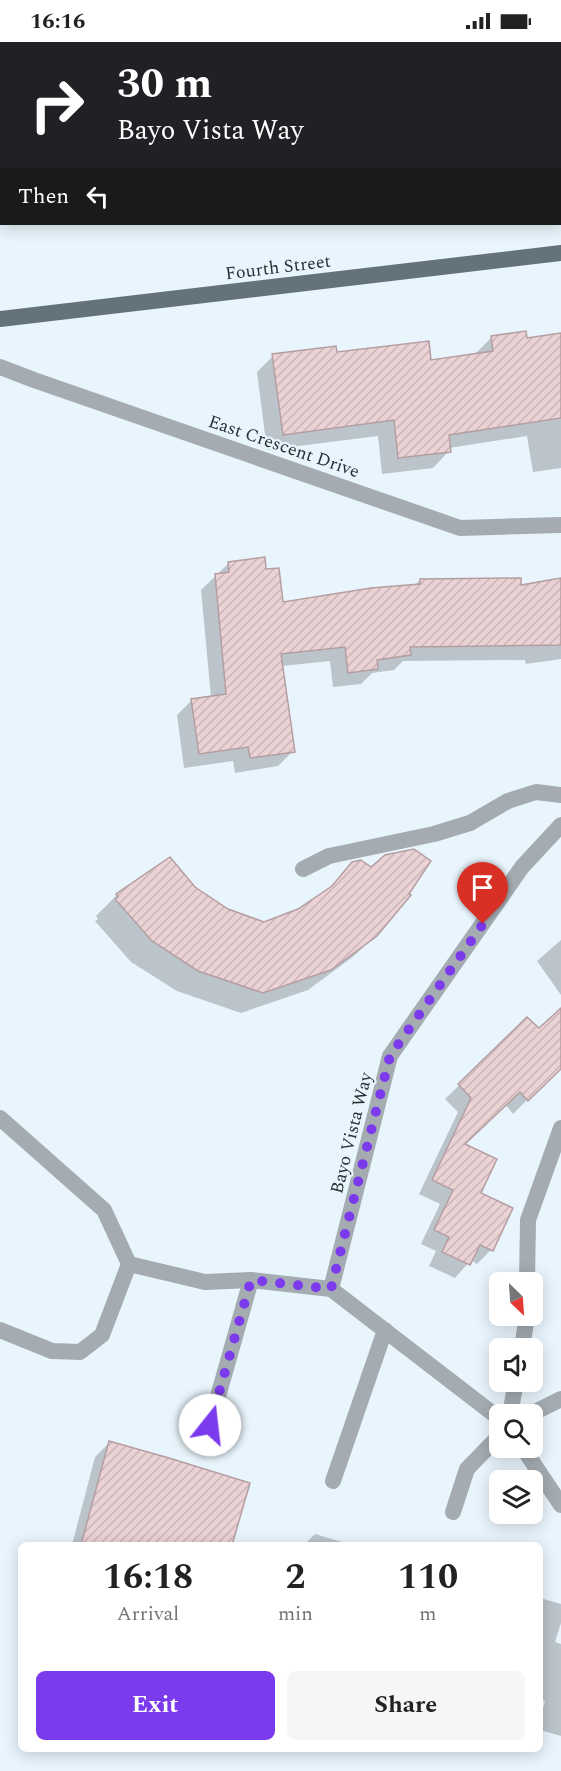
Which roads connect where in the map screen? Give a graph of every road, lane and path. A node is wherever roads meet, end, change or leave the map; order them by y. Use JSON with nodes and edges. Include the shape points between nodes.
{"nodes":[{"id":1,"x":561,"y":252,"type":"edge"},
{"id":2,"x":0,"y":319,"type":"edge"},
{"id":3,"x":0,"y":367,"type":"edge"},
{"id":4,"x":561,"y":525,"type":"edge"},
{"id":5,"x":561,"y":795,"type":"edge"},
{"id":6,"x":561,"y":825,"type":"edge"},
{"id":7,"x":303,"y":869,"type":"dead end"},
{"id":8,"x":0,"y":1118,"type":"edge"},
{"id":9,"x":561,"y":1128,"type":"edge"},
{"id":10,"x":129,"y":1264,"type":"junction"},
{"id":11,"x":527,"y":1272,"type":"edge"},
{"id":12,"x":251,"y":1280,"type":"junction"},
{"id":13,"x":331,"y":1289,"type":"junction"},
{"id":14,"x":0,"y":1330,"type":"edge"},
{"id":15,"x":385,"y":1330,"type":"junction"},
{"id":16,"x":561,"y":1399,"type":"edge"},
{"id":17,"x":543,"y":1408,"type":"edge"},
{"id":18,"x":489,"y":1410,"type":"edge"},
{"id":19,"x":204,"y":1446,"type":"dead end"},
{"id":20,"x":489,"y":1446,"type":"edge"},
{"id":21,"x":530,"y":1458,"type":"edge"},
{"id":22,"x":333,"y":1481,"type":"dead end"},
{"id":23,"x":561,"y":1505,"type":"edge"},
{"id":24,"x":453,"y":1512,"type":"dead end"}],
"edges":[{"from":1,"to":2,"type":"main road","name":"Fourth Street"},
{"from":3,"to":4,"type":"street","name":"East Crescent Drive","via":[[460,528]]},
{"from":5,"to":7,"type":"street","via":[[537,792],[508,801],[470,823],[330,856]]},
{"from":6,"to":13,"type":"street","name":"Bayo Vista Way","via":[[522,867],[390,1056]]},
{"from":8,"to":10,"type":"street","via":[[104,1210]]},
{"from":9,"to":11,"type":"street","via":[[528,1220]]},
{"from":10,"to":12,"type":"street","via":[[206,1282]]},
{"from":10,"to":14,"type":"street","via":[[102,1335],[80,1352],[52,1352]]},
{"from":12,"to":13,"type":"street"},
{"from":12,"to":19,"type":"street"},
{"from":13,"to":15,"type":"street"},
{"from":15,"to":18,"type":"street"},
{"from":15,"to":22,"type":"street"},
{"from":16,"to":17,"type":"street"},
{"from":20,"to":24,"type":"street","via":[[467,1469]]},
{"from":21,"to":23,"type":"street"}]}
